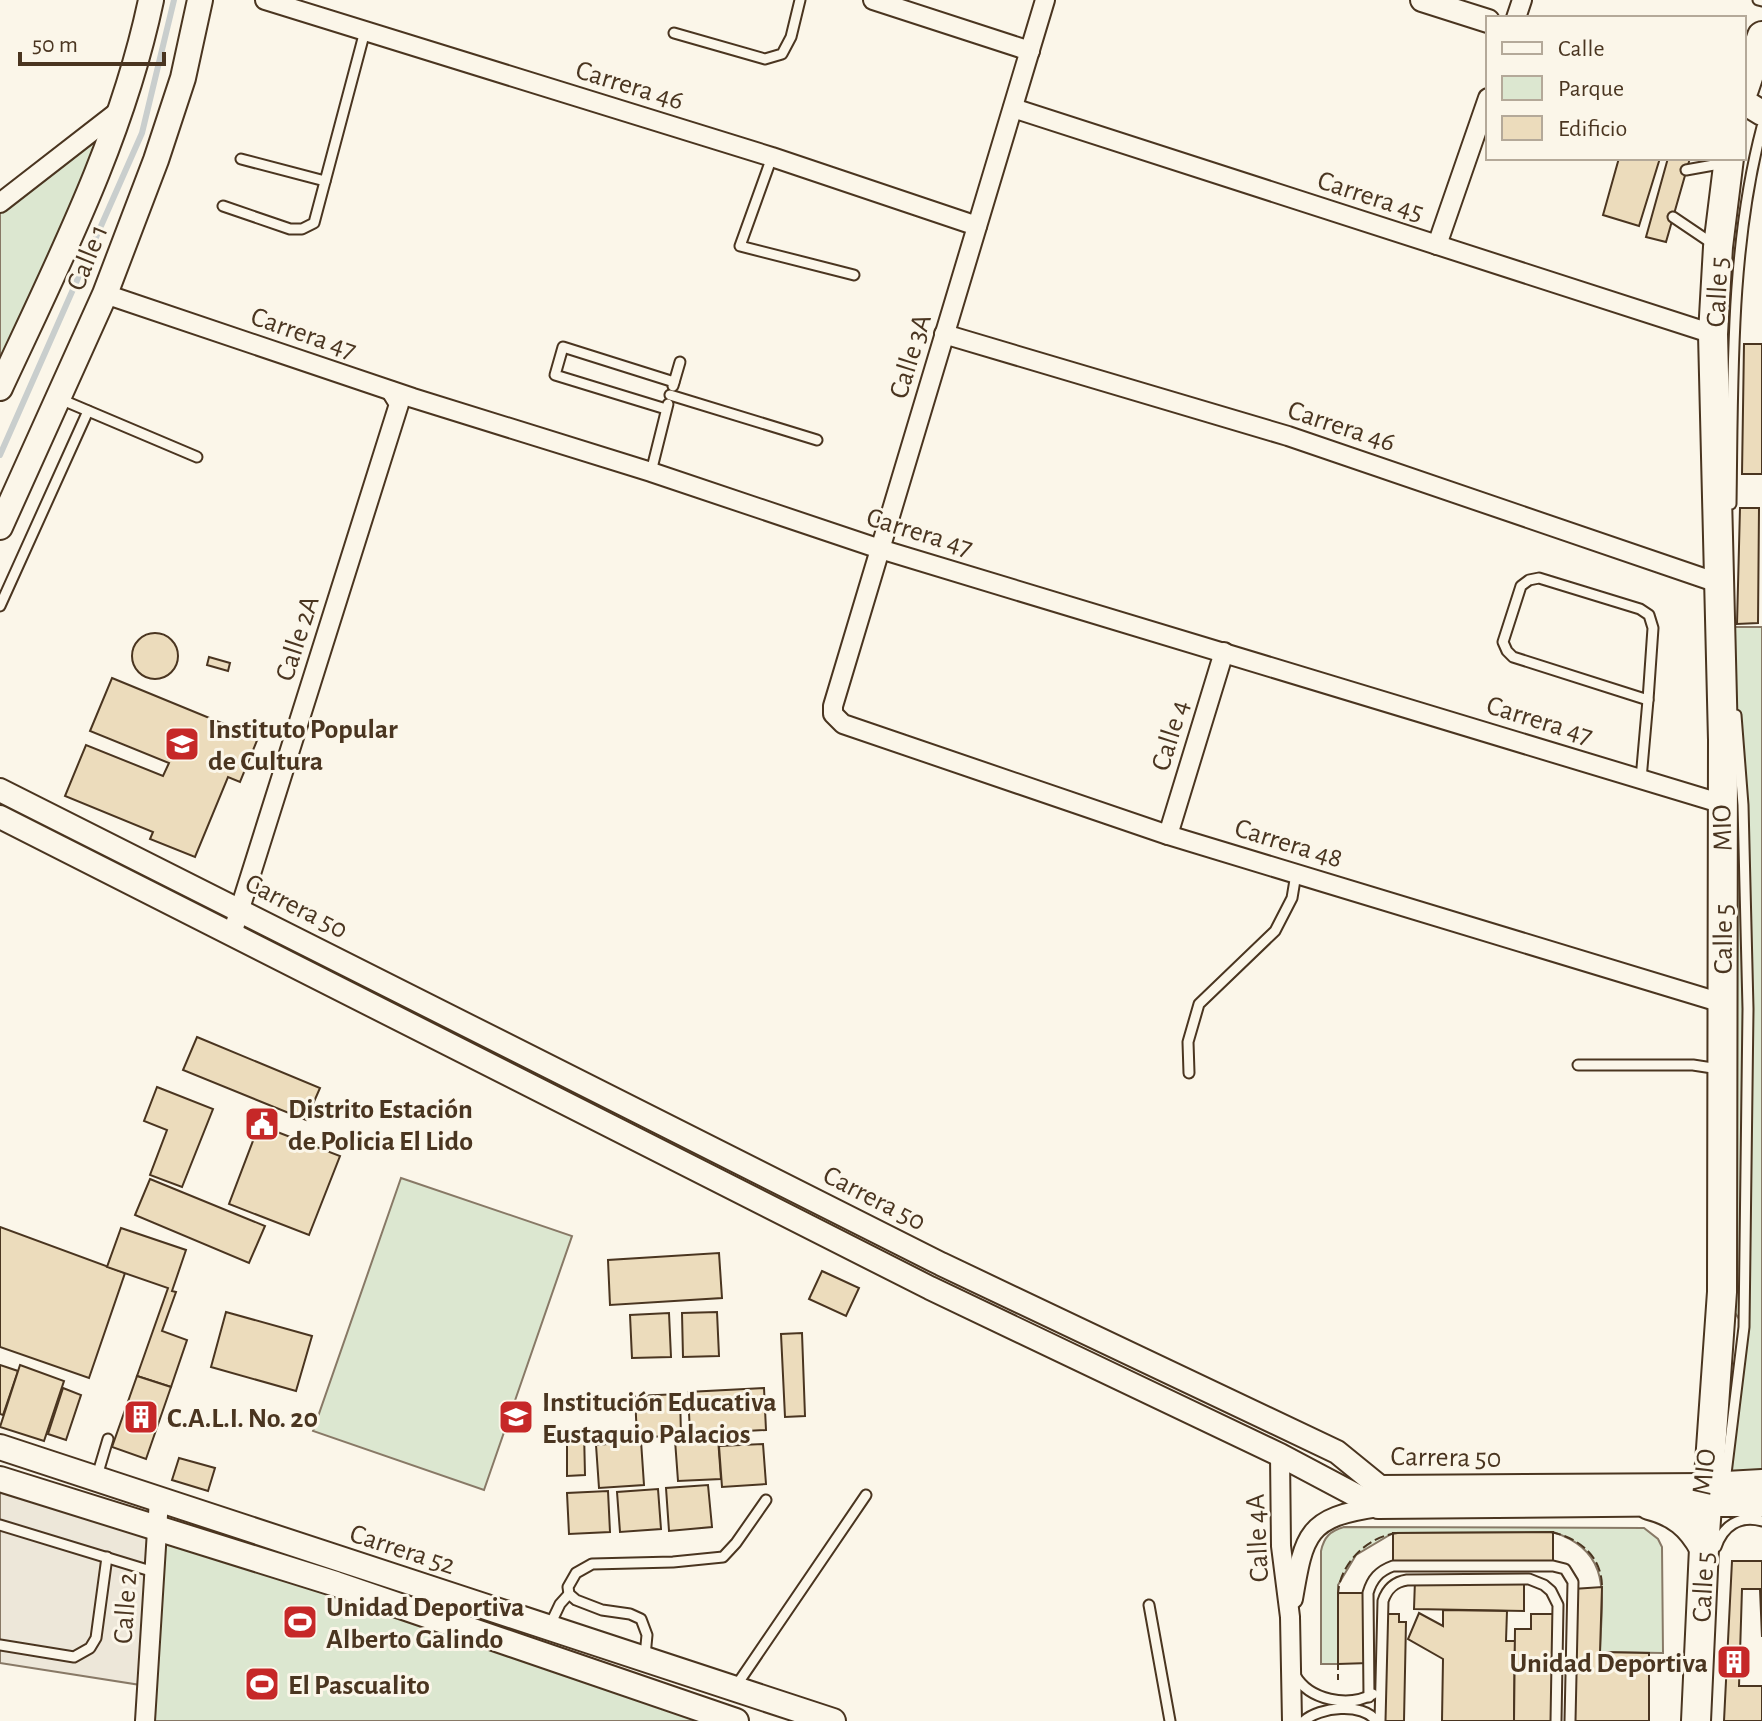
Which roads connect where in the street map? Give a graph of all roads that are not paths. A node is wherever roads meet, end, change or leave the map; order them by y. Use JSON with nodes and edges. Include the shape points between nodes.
{"nodes":[{"id":1,"x":151,"y":0,"type":"edge"},
{"id":2,"x":200,"y":0,"type":"edge"},
{"id":3,"x":265,"y":0,"type":"edge"},
{"id":4,"x":800,"y":0,"type":"edge"},
{"id":5,"x":873,"y":0,"type":"edge"},
{"id":6,"x":1045,"y":0,"type":"edge"},
{"id":7,"x":1422,"y":0,"type":"edge"},
{"id":8,"x":1486,"y":20,"type":"edge"},
{"id":9,"x":365,"y":31,"type":"junction"},
{"id":10,"x":674,"y":33,"type":"dead end"},
{"id":11,"x":1762,"y":36,"type":"edge"},
{"id":12,"x":1030,"y":51,"type":"junction"},
{"id":13,"x":1746,"y":83,"type":"edge"},
{"id":14,"x":1486,"y":104,"type":"edge"},
{"id":15,"x":123,"y":108,"type":"junction"},
{"id":16,"x":1013,"y":108,"type":"junction"},
{"id":17,"x":1762,"y":127,"type":"edge"},
{"id":18,"x":772,"y":157,"type":"junction"},
{"id":19,"x":241,"y":159,"type":"dead end"},
{"id":20,"x":1729,"y":160,"type":"edge"},
{"id":21,"x":1686,"y":170,"type":"dead end"},
{"id":22,"x":325,"y":181,"type":"junction"},
{"id":23,"x":0,"y":203,"type":"edge"},
{"id":24,"x":223,"y":206,"type":"dead end"},
{"id":25,"x":1673,"y":217,"type":"dead end"},
{"id":26,"x":977,"y":226,"type":"junction"},
{"id":27,"x":1437,"y":245,"type":"junction"},
{"id":28,"x":1718,"y":247,"type":"junction"},
{"id":29,"x":854,"y":275,"type":"dead end"},
{"id":30,"x":105,"y":294,"type":"junction"},
{"id":31,"x":944,"y":334,"type":"junction"},
{"id":32,"x":1713,"y":334,"type":"junction"},
{"id":33,"x":680,"y":362,"type":"dead end"},
{"id":34,"x":674,"y":382,"type":"junction"},
{"id":35,"x":0,"y":388,"type":"edge"},
{"id":36,"x":670,"y":395,"type":"junction"},
{"id":37,"x":58,"y":398,"type":"junction"},
{"id":38,"x":401,"y":398,"type":"junction"},
{"id":39,"x":666,"y":409,"type":"junction"},
{"id":40,"x":88,"y":411,"type":"junction"},
{"id":41,"x":817,"y":440,"type":"dead end"},
{"id":42,"x":197,"y":457,"type":"dead end"},
{"id":43,"x":651,"y":472,"type":"junction"},
{"id":44,"x":1731,"y":509,"type":"dead end"},
{"id":45,"x":0,"y":527,"type":"edge"},
{"id":46,"x":880,"y":549,"type":"junction"},
{"id":47,"x":1730,"y":553,"type":"dead end"},
{"id":48,"x":1718,"y":583,"type":"junction"},
{"id":49,"x":0,"y":606,"type":"edge"},
{"id":50,"x":1224,"y":652,"type":"junction"},
{"id":51,"x":1732,"y":671,"type":"dead end"},
{"id":52,"x":1648,"y":700,"type":"junction"},
{"id":53,"x":1735,"y":701,"type":"dead end"},
{"id":54,"x":843,"y":724,"type":"joint"},
{"id":55,"x":1641,"y":779,"type":"junction"},
{"id":56,"x":0,"y":790,"type":"edge"},
{"id":57,"x":1723,"y":804,"type":"junction"},
{"id":58,"x":0,"y":817,"type":"edge"},
{"id":59,"x":1168,"y":835,"type":"junction"},
{"id":60,"x":1296,"y":874,"type":"junction"},
{"id":61,"x":239,"y":908,"type":"junction"},
{"id":62,"x":232,"y":934,"type":"junction"},
{"id":63,"x":1722,"y":1003,"type":"junction"},
{"id":64,"x":1578,"y":1065,"type":"dead end"},
{"id":65,"x":1722,"y":1069,"type":"junction"},
{"id":66,"x":1189,"y":1073,"type":"dead end"},
{"id":67,"x":108,"y":1439,"type":"dead end"},
{"id":68,"x":0,"y":1447,"type":"edge"},
{"id":69,"x":1280,"y":1455,"type":"junction"},
{"id":70,"x":0,"y":1479,"type":"edge"},
{"id":71,"x":96,"y":1479,"type":"junction"},
{"id":72,"x":1762,"y":1482,"type":"edge"},
{"id":73,"x":1715,"y":1494,"type":"junction"},
{"id":74,"x":866,"y":1495,"type":"dead end"},
{"id":75,"x":159,"y":1499,"type":"junction"},
{"id":76,"x":766,"y":1500,"type":"dead end"},
{"id":77,"x":1762,"y":1504,"type":"edge"},
{"id":78,"x":1649,"y":1505,"type":"junction"},
{"id":79,"x":1378,"y":1507,"type":"junction"},
{"id":80,"x":1762,"y":1521,"type":"edge"},
{"id":81,"x":0,"y":1525,"type":"edge"},
{"id":82,"x":157,"y":1529,"type":"junction"},
{"id":83,"x":1711,"y":1553,"type":"junction"},
{"id":84,"x":107,"y":1557,"type":"junction"},
{"id":85,"x":154,"y":1572,"type":"junction"},
{"id":86,"x":569,"y":1594,"type":"junction"},
{"id":87,"x":1149,"y":1605,"type":"dead end"},
{"id":88,"x":1290,"y":1617,"type":"junction"},
{"id":89,"x":549,"y":1628,"type":"junction"},
{"id":90,"x":0,"y":1645,"type":"edge"},
{"id":91,"x":645,"y":1660,"type":"junction"},
{"id":92,"x":1291,"y":1668,"type":"junction"},
{"id":93,"x":1381,"y":1686,"type":"junction"},
{"id":94,"x":734,"y":1689,"type":"junction"},
{"id":95,"x":1369,"y":1697,"type":"junction"},
{"id":96,"x":1368,"y":1717,"type":"edge"},
{"id":97,"x":145,"y":1721,"type":"edge"},
{"id":98,"x":736,"y":1721,"type":"edge"},
{"id":99,"x":833,"y":1721,"type":"edge"},
{"id":100,"x":1170,"y":1721,"type":"edge"},
{"id":101,"x":1292,"y":1721,"type":"edge"},
{"id":102,"x":1304,"y":1721,"type":"edge"},
{"id":103,"x":1378,"y":1721,"type":"edge"},
{"id":104,"x":1556,"y":1721,"type":"edge"},
{"id":105,"x":1570,"y":1721,"type":"edge"},
{"id":106,"x":1696,"y":1721,"type":"edge"}],
"edges":[{"from":1,"to":15,"type":"main road","name":"Calle 1"},
{"from":2,"to":30,"type":"main road","name":"Calle 1","via":[[170,119]]},
{"from":3,"to":9,"type":"street","name":"Carrera 46"},
{"from":4,"to":10,"type":"lane","via":[[782,54],[765,59]]},
{"from":5,"to":12,"type":"street"},
{"from":6,"to":12,"type":"street","name":"Calle 3A"},
{"from":7,"to":8,"type":"street"},
{"from":9,"to":18,"type":"street","name":"Carrera 46"},
{"from":9,"to":22,"type":"lane"},
{"from":11,"to":13,"type":"main road"},
{"from":12,"to":16,"type":"street","name":"Calle 3A"},
{"from":14,"to":27,"type":"street"},
{"from":15,"to":23,"type":"street"},
{"from":15,"to":35,"type":"main road","name":"Calle 1","via":[[90,195]]},
{"from":16,"to":26,"type":"street","name":"Calle 3A"},
{"from":16,"to":27,"type":"street","name":"Carrera 45"},
{"from":17,"to":44,"type":"lane","via":[[1741,250]]},
{"from":18,"to":26,"type":"street","name":"Carrera 46"},
{"from":18,"to":29,"type":"lane","via":[[740,246]]},
{"from":19,"to":22,"type":"lane"},
{"from":20,"to":21,"type":"lane"},
{"from":20,"to":28,"type":"main road","name":"Calle 5"},
{"from":22,"to":24,"type":"lane","via":[[314,223],[302,229]]},
{"from":25,"to":28,"type":"lane"},
{"from":26,"to":31,"type":"street","name":"Calle 3A"},
{"from":27,"to":32,"type":"street","name":"Carrera 45"},
{"from":28,"to":32,"type":"main road","name":"Calle 5"},
{"from":30,"to":37,"type":"main road","name":"Calle 1"},
{"from":30,"to":38,"type":"street","name":"Carrera 47"},
{"from":31,"to":46,"type":"street","name":"Calle 3A"},
{"from":31,"to":48,"type":"street","name":"Carrera 46","via":[[1288,436]]},
{"from":32,"to":48,"type":"main road","name":"Calle 5"},
{"from":33,"to":34,"type":"lane"},
{"from":34,"to":36,"type":"lane"},
{"from":34,"to":39,"type":"lane","via":[[563,347],[555,375]]},
{"from":36,"to":39,"type":"lane"},
{"from":36,"to":41,"type":"lane"},
{"from":37,"to":40,"type":"lane"},
{"from":37,"to":45,"type":"main road","name":"Calle 1"},
{"from":38,"to":43,"type":"street","name":"Carrera 47"},
{"from":38,"to":61,"type":"street","name":"Calle 2A"},
{"from":39,"to":43,"type":"lane"},
{"from":40,"to":42,"type":"lane"},
{"from":40,"to":49,"type":"lane"},
{"from":43,"to":46,"type":"street","name":"Carrera 47"},
{"from":46,"to":50,"type":"street","name":"Carrera 47"},
{"from":46,"to":54,"type":"street","name":"Calle 3A","via":[[833,706]]},
{"from":47,"to":51,"type":"lane"},
{"from":48,"to":57,"type":"main road","name":"Calle 5"},
{"from":50,"to":55,"type":"street","name":"Carrera 47"},
{"from":50,"to":59,"type":"street","name":"Calle 4"},
{"from":52,"to":52,"type":"lane","via":[[1513,657],[1503,642],[1521,586],[1539,578],[1649,615],[1653,628]]},
{"from":52,"to":55,"type":"lane"},
{"from":53,"to":73,"type":"lane","name":"MIO","via":[[1743,805],[1748,1041],[1744,1327]]},
{"from":54,"to":59,"type":"street","name":"Carrera 48"},
{"from":55,"to":57,"type":"street","name":"Carrera 47"},
{"from":56,"to":61,"type":"street","name":"Carrera 50"},
{"from":57,"to":63,"type":"main road","name":"Calle 5"},
{"from":58,"to":62,"type":"street","name":"Carrera 50"},
{"from":59,"to":60,"type":"street","name":"Carrera 48"},
{"from":60,"to":63,"type":"street","name":"Carrera 48"},
{"from":60,"to":66,"type":"lane","via":[[1292,898],[1275,931],[1199,1004],[1188,1042]]},
{"from":61,"to":62,"type":"street","name":"Calle 2A"},
{"from":61,"to":73,"type":"street","name":"Carrera 50","via":[[941,1264],[1337,1452],[1380,1487]]},
{"from":62,"to":69,"type":"street","name":"Carrera 50","via":[[930,1288]]},
{"from":63,"to":65,"type":"main road","name":"Calle 5"},
{"from":64,"to":65,"type":"lane"},
{"from":65,"to":73,"type":"main road","name":"Calle 5"},
{"from":67,"to":71,"type":"lane"},
{"from":68,"to":71,"type":"main road","name":"Carrera 52"},
{"from":69,"to":79,"type":"street","name":"Carrera 50"},
{"from":69,"to":88,"type":"street","name":"Calle 4A","via":[[1281,1546]]},
{"from":70,"to":82,"type":"main road","name":"Carrera 52"},
{"from":71,"to":75,"type":"main road","name":"Carrera 52"},
{"from":72,"to":73,"type":"main road","name":"Carrera 50"},
{"from":73,"to":77,"type":"main road","name":"Carrera 50"},
{"from":73,"to":78,"type":"street","name":"Carrera 50"},
{"from":73,"to":83,"type":"main road","name":"Calle 5"},
{"from":74,"to":94,"type":"lane"},
{"from":75,"to":82,"type":"street","name":"Calle 2"},
{"from":75,"to":89,"type":"main road","name":"Carrera 52"},
{"from":76,"to":86,"type":"lane","via":[[723,1557],[592,1564],[576,1573]]},
{"from":78,"to":79,"type":"street","name":"Carrera 50"},
{"from":78,"to":83,"type":"main road","via":[[1682,1519]]},
{"from":79,"to":88,"type":"street","name":"Calle 4A","via":[[1338,1516],[1309,1535],[1301,1550]]},
{"from":80,"to":83,"type":"lane","via":[[1739,1520],[1728,1526]]},
{"from":81,"to":84,"type":"lane"},
{"from":82,"to":85,"type":"street","name":"Calle 2"},
{"from":82,"to":98,"type":"main road","name":"Carrera 52","via":[[336,1584]]},
{"from":83,"to":106,"type":"main road","name":"Calle 5"},
{"from":84,"to":85,"type":"lane"},
{"from":84,"to":90,"type":"lane","via":[[96,1638],[90,1648],[74,1657]]},
{"from":85,"to":97,"type":"street","name":"Calle 2"},
{"from":86,"to":89,"type":"lane"},
{"from":86,"to":91,"type":"lane","via":[[602,1610],[641,1619],[648,1647]]},
{"from":87,"to":100,"type":"lane"},
{"from":88,"to":92,"type":"street","name":"Calle 4A"},
{"from":89,"to":91,"type":"main road","name":"Carrera 52"},
{"from":91,"to":94,"type":"main road","name":"Carrera 52"},
{"from":92,"to":95,"type":"lane","via":[[1300,1685],[1315,1696]]},
{"from":92,"to":101,"type":"street","name":"Calle 4A"},
{"from":93,"to":95,"type":"lane"},
{"from":93,"to":103,"type":"lane"},
{"from":93,"to":104,"type":"lane","via":[[1383,1601],[1395,1583],[1529,1579],[1551,1591],[1558,1605]]},
{"from":94,"to":99,"type":"main road","name":"Carrera 52"},
{"from":95,"to":105,"type":"lane","via":[[1368,1593],[1381,1571],[1393,1566],[1553,1566],[1565,1569],[1573,1582]]},
{"from":96,"to":102,"type":"lane","via":[[1325,1710]]},
{"from":96,"to":103,"type":"lane"}]}
